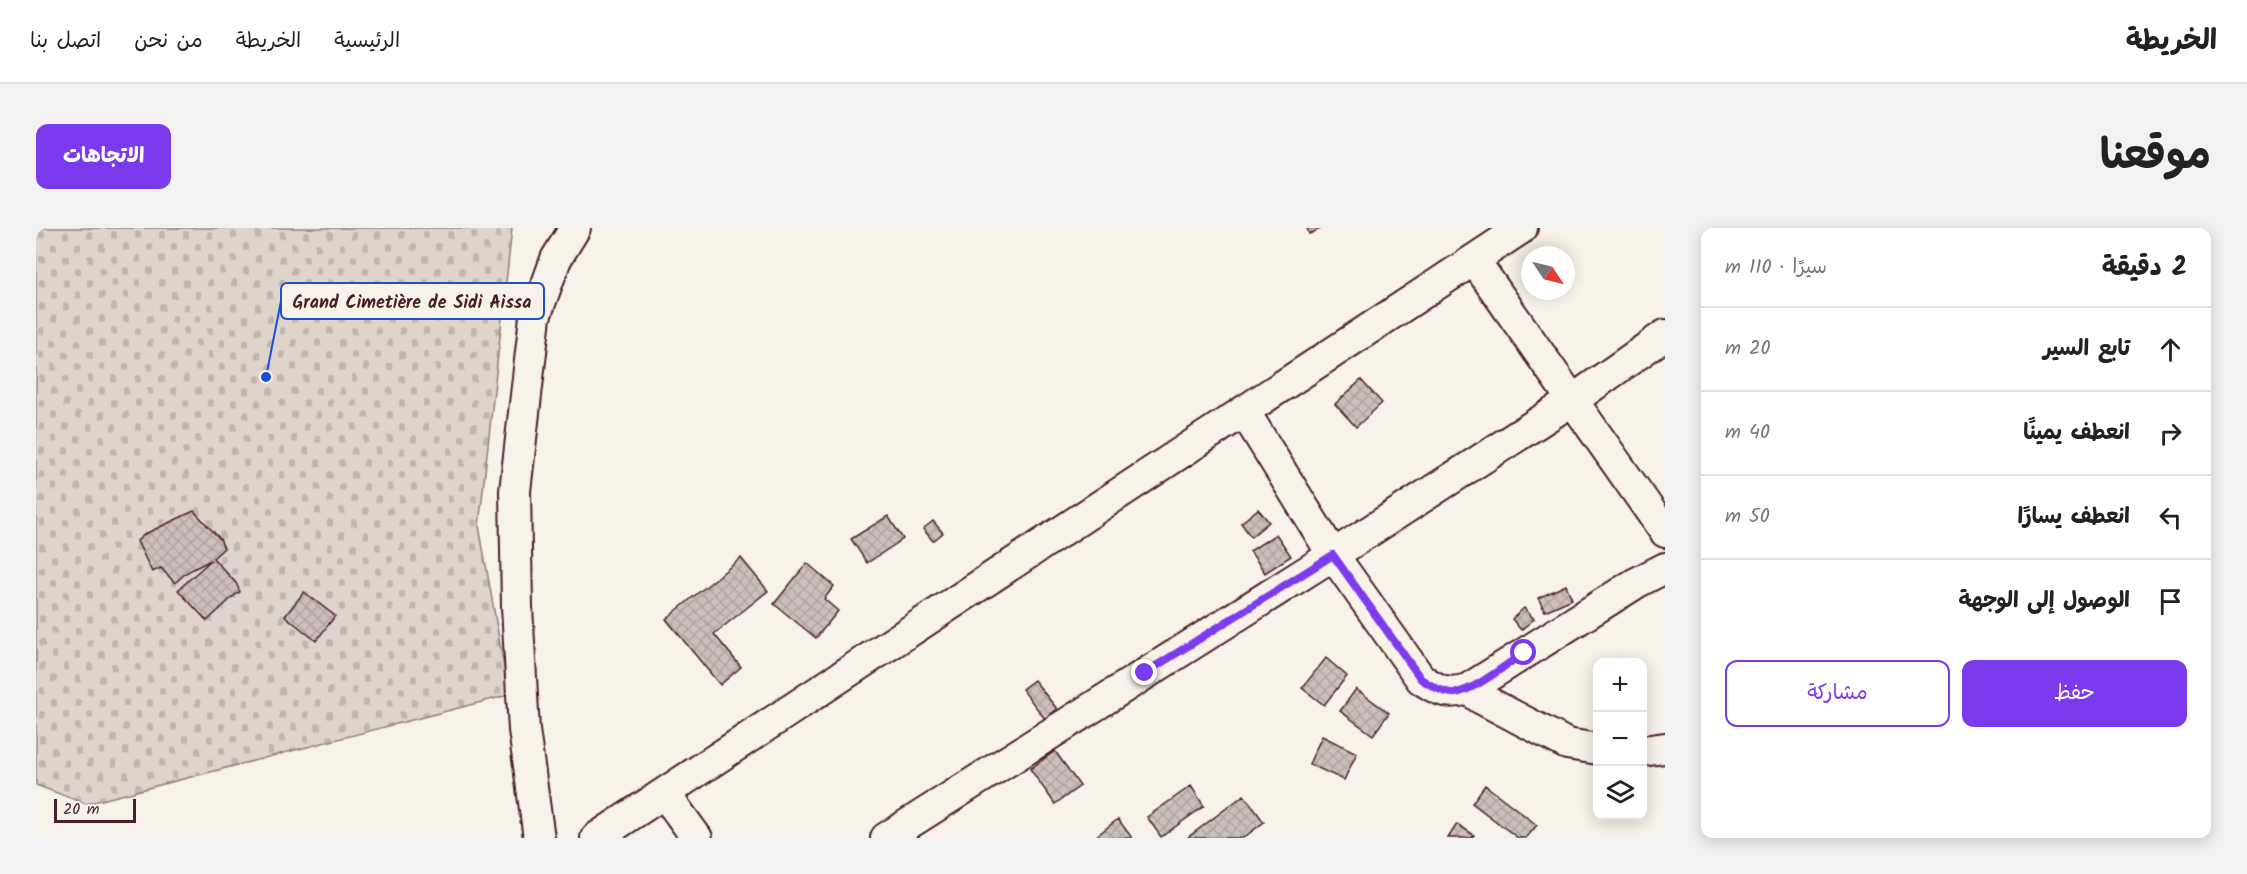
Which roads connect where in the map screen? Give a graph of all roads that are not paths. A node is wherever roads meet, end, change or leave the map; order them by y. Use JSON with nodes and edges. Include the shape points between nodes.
{"nodes":[{"id":1,"x":576,"y":228,"type":"edge"},
{"id":2,"x":1522,"y":228,"type":"edge"},
{"id":3,"x":1474,"y":260,"type":"junction"},
{"id":4,"x":1665,"y":335,"type":"edge"},
{"id":5,"x":1572,"y":400,"type":"junction"},
{"id":6,"x":1244,"y":411,"type":"junction"},
{"id":7,"x":1665,"y":532,"type":"edge"},
{"id":8,"x":1333,"y":555,"type":"junction"},
{"id":9,"x":1665,"y":568,"type":"edge"},
{"id":10,"x":1468,"y":689,"type":"junction"},
{"id":11,"x":1593,"y":748,"type":"edge"},
{"id":12,"x":1665,"y":748,"type":"edge"},
{"id":13,"x":1647,"y":750,"type":"edge"},
{"id":14,"x":665,"y":794,"type":"junction"},
{"id":15,"x":540,"y":838,"type":"edge"},
{"id":16,"x":596,"y":838,"type":"edge"},
{"id":17,"x":697,"y":838,"type":"edge"},
{"id":18,"x":886,"y":838,"type":"edge"}],
"edges":[{"from":1,"to":15,"type":"street","via":[[556,259],[536,317],[515,491],[524,730]]},
{"from":2,"to":3,"type":"street"},
{"from":3,"to":5,"type":"street"},
{"from":3,"to":6,"type":"street"},
{"from":4,"to":5,"type":"street"},
{"from":5,"to":7,"type":"street"},
{"from":5,"to":8,"type":"street"},
{"from":6,"to":8,"type":"street"},
{"from":6,"to":14,"type":"street"},
{"from":8,"to":10,"type":"street","via":[[1421,679],[1453,693]]},
{"from":8,"to":18,"type":"street"},
{"from":9,"to":10,"type":"street"},
{"from":10,"to":11,"type":"street","via":[[1567,744]]},
{"from":12,"to":13,"type":"street"},
{"from":14,"to":16,"type":"street"},
{"from":14,"to":17,"type":"street"}]}
